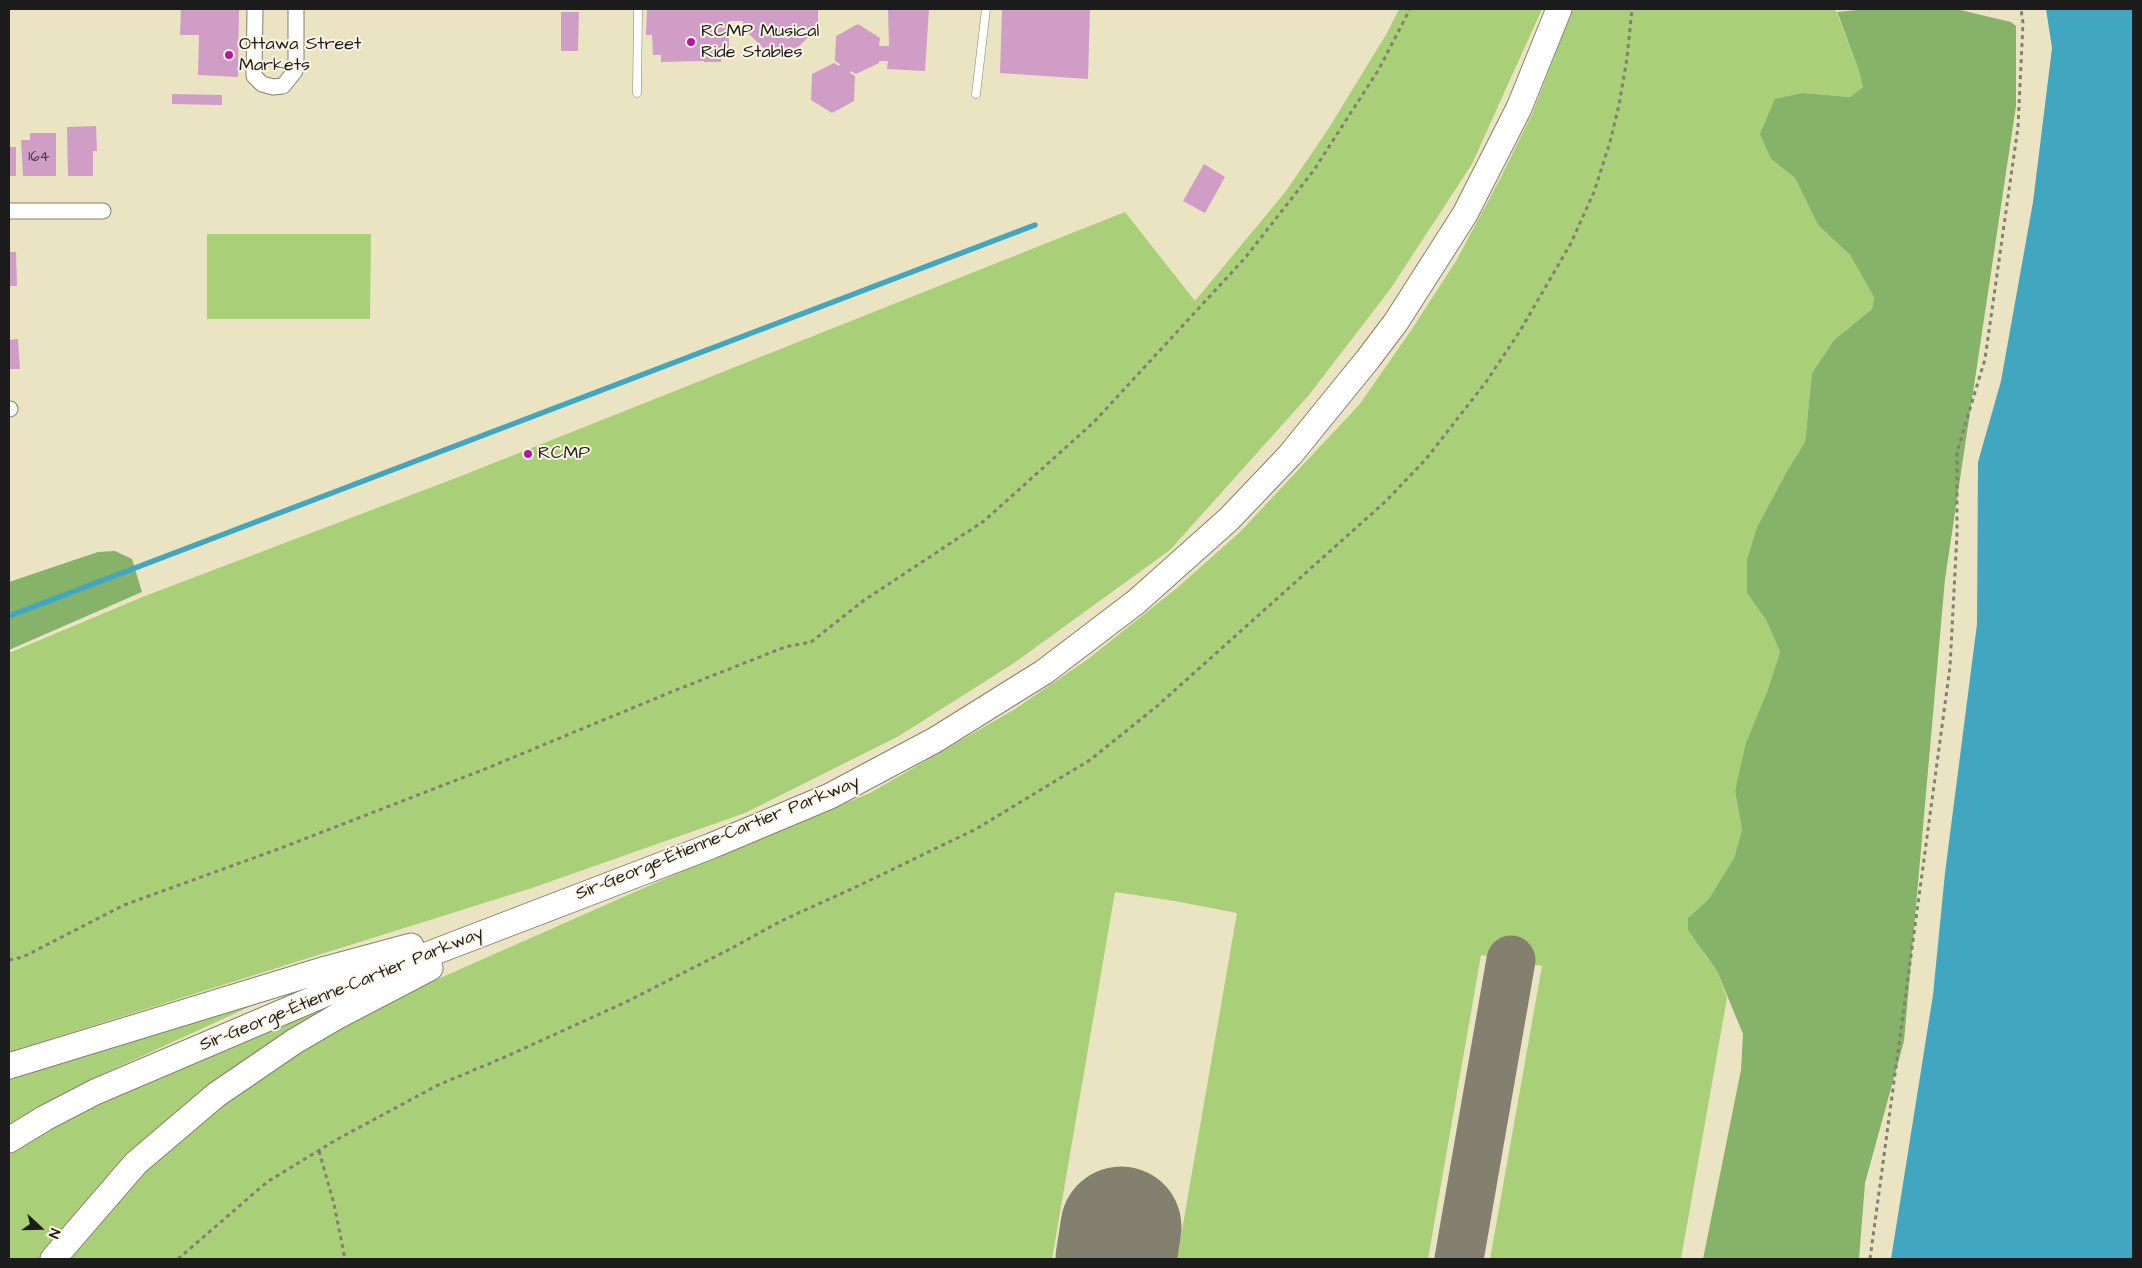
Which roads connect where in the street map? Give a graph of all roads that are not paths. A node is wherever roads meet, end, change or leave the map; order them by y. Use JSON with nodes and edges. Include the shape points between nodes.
{"nodes":[{"id":1,"x":255,"y":9,"type":"edge"},
{"id":2,"x":296,"y":9,"type":"edge"},
{"id":3,"x":638,"y":9,"type":"edge"},
{"id":4,"x":986,"y":9,"type":"edge"},
{"id":5,"x":1559,"y":9,"type":"edge"},
{"id":6,"x":637,"y":93,"type":"dead end"},
{"id":7,"x":976,"y":94,"type":"dead end"},
{"id":8,"x":103,"y":210,"type":"dead end"},
{"id":9,"x":9,"y":211,"type":"edge"},
{"id":10,"x":527,"y":916,"type":"junction"},
{"id":11,"x":9,"y":1066,"type":"edge"},
{"id":12,"x":9,"y":1140,"type":"edge"},
{"id":13,"x":53,"y":1259,"type":"edge"}],
"edges":[{"from":1,"to":2,"type":"street","via":[[254,76],[262,84],[273,87],[283,86],[294,71]]},
{"from":3,"to":6,"type":"lane"},
{"from":4,"to":7,"type":"lane"},
{"from":5,"to":10,"type":"main road","name":"Sir-George-Étienne-Cartier Parkway","via":[[1520,108],[1487,174],[1396,322],[1300,442],[1201,546],[1136,602],[1044,672],[967,721],[866,778],[711,846]]},
{"from":8,"to":9,"type":"street"},
{"from":10,"to":11,"type":"main road","via":[[326,968]]},
{"from":10,"to":12,"type":"main road","name":"Sir-George-Étienne-Cartier Parkway","via":[[325,994],[104,1088]]},
{"from":10,"to":13,"type":"main road","via":[[336,1017],[244,1074],[136,1163]]}]}
